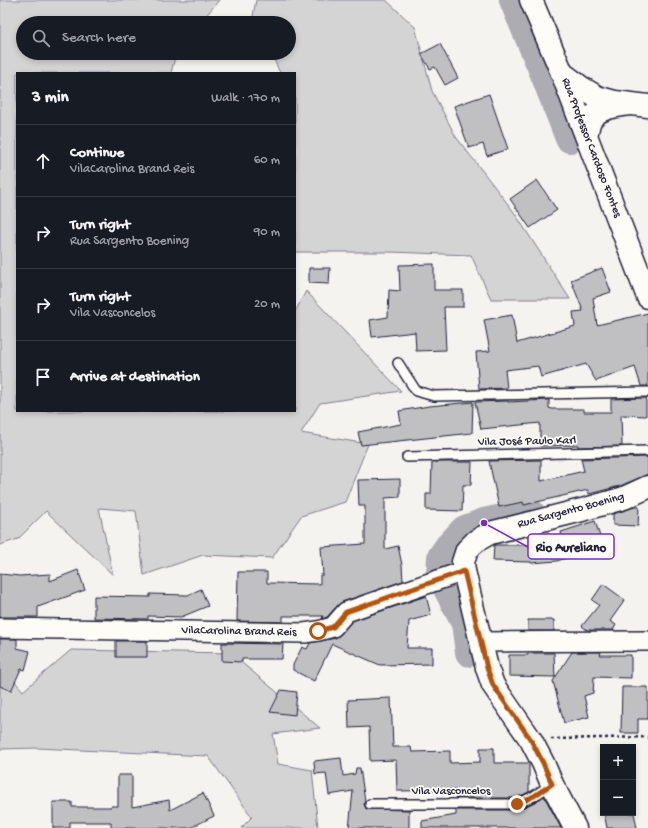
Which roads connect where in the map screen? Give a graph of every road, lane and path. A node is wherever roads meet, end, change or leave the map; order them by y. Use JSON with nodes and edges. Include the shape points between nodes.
{"nodes":[{"id":1,"x":531,"y":0,"type":"edge"},
{"id":2,"x":562,"y":73,"type":"junction"},
{"id":3,"x":638,"y":105,"type":"edge"},
{"id":4,"x":586,"y":136,"type":"junction"},
{"id":5,"x":648,"y":297,"type":"edge"},
{"id":6,"x":398,"y":363,"type":"dead end"},
{"id":7,"x":648,"y":392,"type":"edge"},
{"id":8,"x":648,"y":451,"type":"edge"},
{"id":9,"x":407,"y":457,"type":"dead end"},
{"id":10,"x":648,"y":487,"type":"edge"},
{"id":11,"x":463,"y":571,"type":"junction"},
{"id":12,"x":0,"y":628,"type":"edge"},
{"id":13,"x":648,"y":641,"type":"edge"},
{"id":14,"x":480,"y":642,"type":"junction"},
{"id":15,"x":648,"y":736,"type":"edge"},
{"id":16,"x":531,"y":740,"type":"junction"},
{"id":17,"x":552,"y":784,"type":"junction"},
{"id":18,"x":370,"y":804,"type":"dead end"},
{"id":19,"x":575,"y":828,"type":"edge"}],
"edges":[{"from":1,"to":2,"type":"street","name":"Rua Professor Cardoso Fontes"},
{"from":2,"to":3,"type":"street","via":[[597,97]]},
{"from":2,"to":4,"type":"street","name":"Rua Professor Cardoso Fontes"},
{"from":3,"to":4,"type":"street","via":[[610,107],[599,112],[590,121]]},
{"from":4,"to":5,"type":"street","name":"Rua Professor Cardoso Fontes"},
{"from":6,"to":7,"type":"lane","via":[[416,391],[434,396]]},
{"from":8,"to":9,"type":"lane","name":"Vila José Paulo Karl"},
{"from":10,"to":11,"type":"street","name":"Rua Sargento Boening","via":[[624,498],[490,533],[467,550]]},
{"from":11,"to":12,"type":"street","name":"VilaCarolina Brand Reis","via":[[346,612],[333,627],[304,633]]},
{"from":11,"to":14,"type":"street","name":"Rua Sargento Boening"},
{"from":13,"to":14,"type":"street"},
{"from":14,"to":16,"type":"street","name":"Rua Sargento Boening","via":[[493,685]]},
{"from":15,"to":16,"type":"path"},
{"from":16,"to":17,"type":"street","name":"Rua Sargento Boening"},
{"from":17,"to":18,"type":"lane","name":"Vila Vasconcelos","via":[[517,804]]},
{"from":17,"to":19,"type":"street","name":"Rua Sargento Boening"}]}
